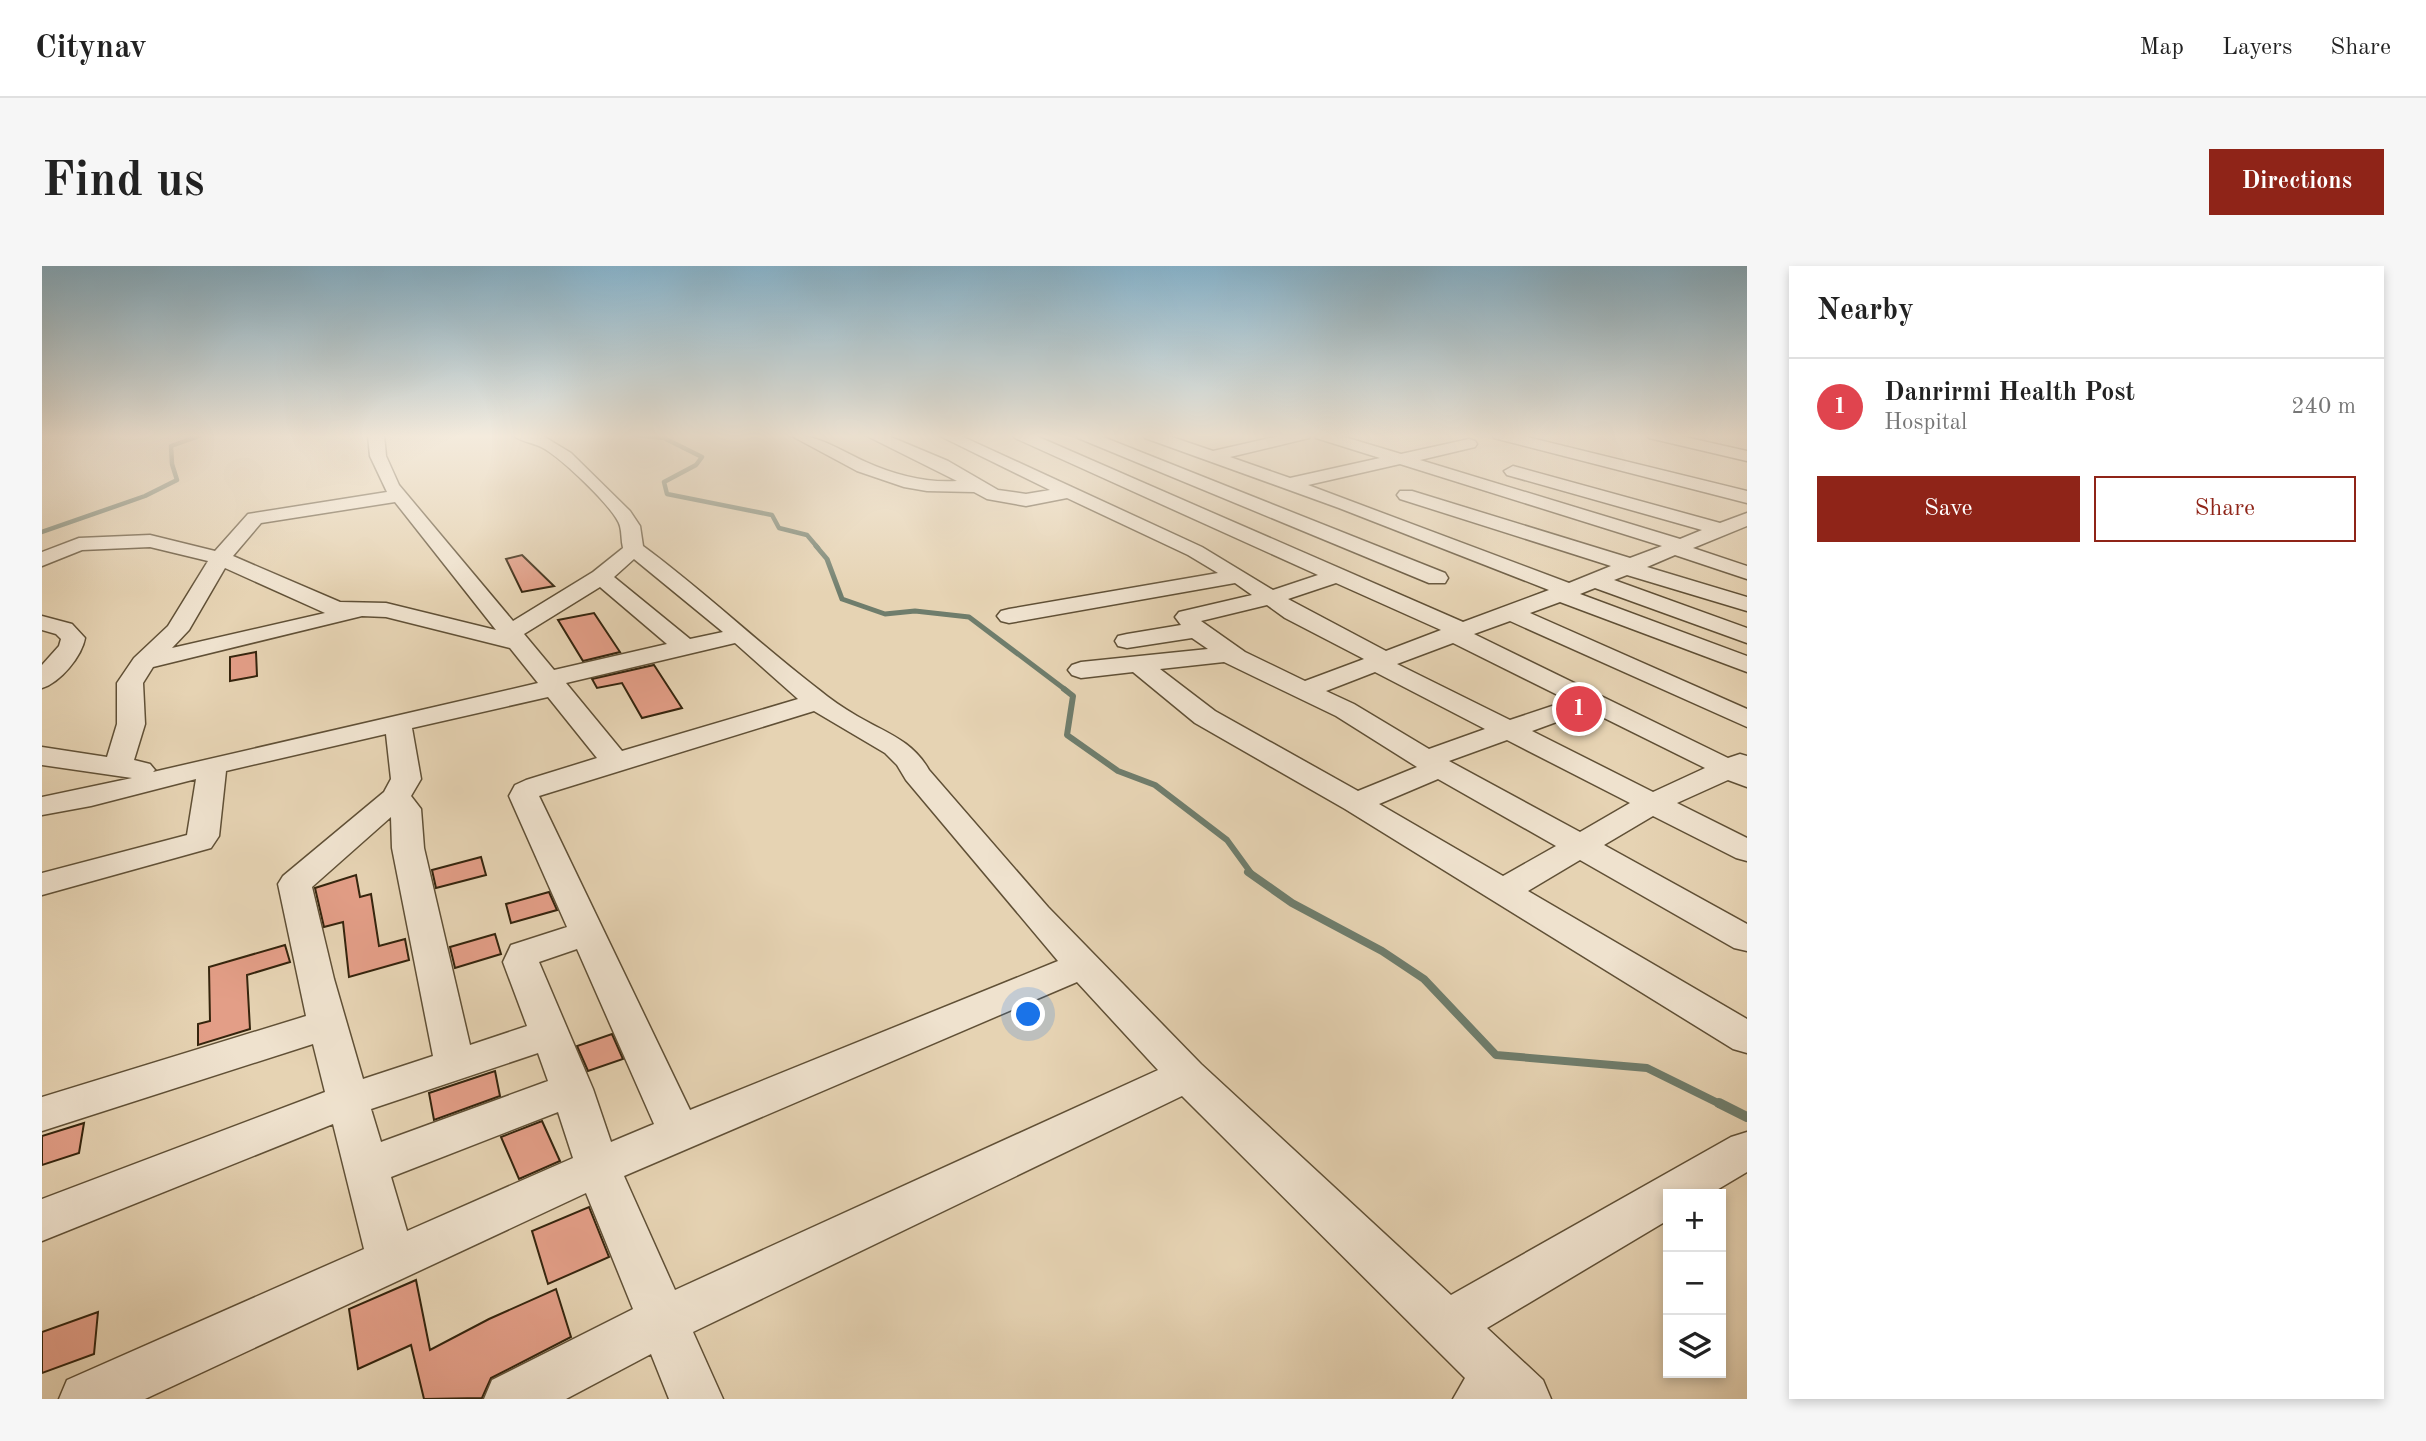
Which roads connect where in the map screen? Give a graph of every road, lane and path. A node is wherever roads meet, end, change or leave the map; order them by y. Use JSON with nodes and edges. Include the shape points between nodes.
{"nodes":[{"id":1,"x":393,"y":488,"type":"edge"},
{"id":2,"x":597,"y":488,"type":"edge"},
{"id":3,"x":981,"y":488,"type":"edge"},
{"id":4,"x":1063,"y":488,"type":"edge"},
{"id":5,"x":1140,"y":488,"type":"edge"},
{"id":6,"x":1174,"y":488,"type":"edge"},
{"id":7,"x":1230,"y":488,"type":"edge"},
{"id":8,"x":1321,"y":488,"type":"edge"},
{"id":9,"x":1491,"y":488,"type":"edge"},
{"id":10,"x":1585,"y":488,"type":"edge"},
{"id":11,"x":1619,"y":488,"type":"edge"},
{"id":12,"x":1706,"y":488,"type":"edge"},
{"id":13,"x":1072,"y":492,"type":"junction"},
{"id":14,"x":1152,"y":493,"type":"junction"},
{"id":15,"x":1406,"y":495,"type":"dead end"},
{"id":16,"x":400,"y":496,"type":"junction"},
{"id":17,"x":1747,"y":498,"type":"edge"},
{"id":18,"x":1739,"y":524,"type":"edge"},
{"id":19,"x":1683,"y":544,"type":"junction"},
{"id":20,"x":634,"y":549,"type":"junction"},
{"id":21,"x":1747,"y":554,"type":"edge"},
{"id":22,"x":220,"y":558,"type":"junction"},
{"id":23,"x":42,"y":560,"type":"edge"},
{"id":24,"x":1485,"y":560,"type":"junction"},
{"id":25,"x":1627,"y":566,"type":"junction"},
{"id":26,"x":1747,"y":573,"type":"edge"},
{"id":27,"x":1239,"y":576,"type":"junction"},
{"id":28,"x":1336,"y":576,"type":"junction"},
{"id":29,"x":1467,"y":576,"type":"dead end"},
{"id":30,"x":601,"y":577,"type":"junction"},
{"id":31,"x":1437,"y":578,"type":"junction"},
{"id":32,"x":1594,"y":580,"type":"junction"},
{"id":33,"x":1565,"y":592,"type":"junction"},
{"id":34,"x":1381,"y":596,"type":"junction"},
{"id":35,"x":1501,"y":596,"type":"junction"},
{"id":36,"x":1270,"y":598,"type":"junction"},
{"id":37,"x":1747,"y":604,"type":"edge"},
{"id":38,"x":362,"y":611,"type":"junction"},
{"id":39,"x":1009,"y":616,"type":"dead end"},
{"id":40,"x":42,"y":623,"type":"edge"},
{"id":41,"x":1196,"y":630,"type":"junction"},
{"id":42,"x":1456,"y":631,"type":"junction"},
{"id":43,"x":740,"y":635,"type":"junction"},
{"id":44,"x":1747,"y":636,"type":"edge"},
{"id":45,"x":514,"y":638,"type":"junction"},
{"id":46,"x":685,"y":648,"type":"junction"},
{"id":47,"x":1132,"y":653,"type":"junction"},
{"id":48,"x":1236,"y":657,"type":"junction"},
{"id":49,"x":1380,"y":660,"type":"junction"},
{"id":50,"x":143,"y":663,"type":"junction"},
{"id":51,"x":1747,"y":665,"type":"edge"},
{"id":52,"x":1081,"y":670,"type":"dead end"},
{"id":53,"x":42,"y":680,"type":"edge"},
{"id":54,"x":553,"y":683,"type":"junction"},
{"id":55,"x":1304,"y":690,"type":"junction"},
{"id":56,"x":820,"y":701,"type":"junction"},
{"id":57,"x":1552,"y":714,"type":"dead end"},
{"id":58,"x":1747,"y":719,"type":"edge"},
{"id":59,"x":398,"y":723,"type":"junction"},
{"id":60,"x":1509,"y":730,"type":"junction"},
{"id":61,"x":42,"y":755,"type":"edge"},
{"id":62,"x":616,"y":762,"type":"junction"},
{"id":63,"x":1432,"y":764,"type":"junction"},
{"id":64,"x":212,"y":766,"type":"junction"},
{"id":65,"x":118,"y":767,"type":"junction"},
{"id":66,"x":1740,"y":769,"type":"edge"},
{"id":67,"x":176,"y":775,"type":"junction"},
{"id":68,"x":396,"y":797,"type":"junction"},
{"id":69,"x":1356,"y":803,"type":"junction"},
{"id":70,"x":1651,"y":804,"type":"junction"},
{"id":71,"x":42,"y":806,"type":"edge"},
{"id":72,"x":1576,"y":846,"type":"junction"},
{"id":73,"x":1747,"y":851,"type":"edge"},
{"id":74,"x":42,"y":884,"type":"edge"},
{"id":75,"x":1503,"y":891,"type":"junction"},
{"id":76,"x":587,"y":933,"type":"junction"},
{"id":77,"x":1747,"y":939,"type":"edge"},
{"id":78,"x":1083,"y":965,"type":"junction"},
{"id":79,"x":328,"y":1024,"type":"junction"},
{"id":80,"x":550,"y":1034,"type":"junction"},
{"id":81,"x":1747,"y":1038,"type":"edge"},
{"id":82,"x":455,"y":1066,"type":"junction"},
{"id":83,"x":1188,"y":1074,"type":"junction"},
{"id":84,"x":572,"y":1089,"type":"junction"},
{"id":85,"x":349,"y":1101,"type":"junction"},
{"id":86,"x":42,"y":1114,"type":"edge"},
{"id":87,"x":680,"y":1133,"type":"junction"},
{"id":88,"x":1747,"y":1150,"type":"edge"},
{"id":89,"x":368,"y":1166,"type":"junction"},
{"id":90,"x":598,"y":1167,"type":"junction"},
{"id":91,"x":1680,"y":1189,"type":"edge"},
{"id":92,"x":1663,"y":1199,"type":"edge"},
{"id":93,"x":42,"y":1220,"type":"edge"},
{"id":94,"x":391,"y":1259,"type":"junction"},
{"id":95,"x":664,"y":1320,"type":"junction"},
{"id":96,"x":1448,"y":1324,"type":"junction"},
{"id":97,"x":1503,"y":1393,"type":"edge"},
{"id":98,"x":86,"y":1399,"type":"edge"},
{"id":99,"x":510,"y":1399,"type":"edge"},
{"id":100,"x":695,"y":1399,"type":"edge"}],
"edges":[{"from":1,"to":16,"type":"street"},
{"from":2,"to":20,"type":"street","via":[[630,524]]},
{"from":3,"to":13,"type":"street","via":[[993,495],[1026,500]]},
{"from":4,"to":13,"type":"street"},
{"from":5,"to":14,"type":"street"},
{"from":6,"to":14,"type":"street"},
{"from":7,"to":31,"type":"street"},
{"from":8,"to":24,"type":"street","via":[[1346,504]]},
{"from":9,"to":19,"type":"street"},
{"from":10,"to":18,"type":"street"},
{"from":11,"to":18,"type":"street"},
{"from":12,"to":17,"type":"street"},
{"from":13,"to":27,"type":"street"},
{"from":14,"to":28,"type":"street"},
{"from":15,"to":25,"type":"street"},
{"from":16,"to":22,"type":"street","via":[[256,518]]},
{"from":16,"to":45,"type":"street"},
{"from":18,"to":19,"type":"street"},
{"from":19,"to":21,"type":"street"},
{"from":19,"to":25,"type":"street"},
{"from":19,"to":26,"type":"street"},
{"from":20,"to":30,"type":"street"},
{"from":20,"to":43,"type":"street"},
{"from":22,"to":23,"type":"street","via":[[132,540],[79,544]]},
{"from":22,"to":38,"type":"street","via":[[336,609]]},
{"from":22,"to":50,"type":"street","via":[[177,631]]},
{"from":24,"to":31,"type":"street"},
{"from":24,"to":33,"type":"street"},
{"from":25,"to":32,"type":"street"},
{"from":25,"to":37,"type":"street"},
{"from":27,"to":36,"type":"street"},
{"from":27,"to":39,"type":"street"},
{"from":28,"to":34,"type":"street"},
{"from":28,"to":36,"type":"street"},
{"from":29,"to":35,"type":"street"},
{"from":30,"to":45,"type":"street"},
{"from":30,"to":46,"type":"street"},
{"from":31,"to":34,"type":"street"},
{"from":32,"to":33,"type":"street"},
{"from":32,"to":44,"type":"street"},
{"from":33,"to":35,"type":"street","via":[[1537,603]]},
{"from":33,"to":51,"type":"street"},
{"from":34,"to":42,"type":"street"},
{"from":35,"to":42,"type":"street"},
{"from":35,"to":58,"type":"street"},
{"from":36,"to":41,"type":"street","via":[[1189,615],[1187,620]]},
{"from":36,"to":49,"type":"street"},
{"from":38,"to":45,"type":"street","via":[[386,610]]},
{"from":38,"to":50,"type":"street"},
{"from":40,"to":53,"type":"street","via":[[64,629],[73,638],[71,648]]},
{"from":41,"to":47,"type":"street"},
{"from":41,"to":48,"type":"street"},
{"from":42,"to":49,"type":"street"},
{"from":42,"to":66,"type":"street"},
{"from":43,"to":46,"type":"street"},
{"from":43,"to":56,"type":"street"},
{"from":45,"to":54,"type":"street"},
{"from":46,"to":54,"type":"street"},
{"from":47,"to":48,"type":"street"},
{"from":47,"to":52,"type":"street"},
{"from":47,"to":69,"type":"street","via":[[1205,717]]},
{"from":48,"to":55,"type":"street"},
{"from":49,"to":55,"type":"street"},
{"from":49,"to":60,"type":"street"},
{"from":50,"to":65,"type":"street","via":[[130,683],[131,724]]},
{"from":54,"to":59,"type":"street"},
{"from":54,"to":62,"type":"street"},
{"from":55,"to":63,"type":"street"},
{"from":56,"to":62,"type":"street"},
{"from":56,"to":78,"type":"street","via":[[909,757],[916,774],[948,813]]},
{"from":57,"to":60,"type":"street"},
{"from":59,"to":64,"type":"street"},
{"from":59,"to":68,"type":"street","via":[[406,779]]},
{"from":60,"to":63,"type":"street"},
{"from":60,"to":70,"type":"street"},
{"from":61,"to":65,"type":"street"},
{"from":62,"to":76,"type":"street","via":[[536,786],[524,796]]},
{"from":63,"to":69,"type":"street"},
{"from":63,"to":72,"type":"street"},
{"from":64,"to":67,"type":"street"},
{"from":64,"to":74,"type":"street","via":[[200,841]]},
{"from":65,"to":67,"type":"street"},
{"from":66,"to":70,"type":"street"},
{"from":67,"to":71,"type":"street"},
{"from":68,"to":79,"type":"street","via":[[295,884]]},
{"from":68,"to":82,"type":"street","via":[[406,809],[408,848]]},
{"from":69,"to":75,"type":"street"},
{"from":70,"to":72,"type":"street"},
{"from":70,"to":73,"type":"street"},
{"from":72,"to":75,"type":"street"},
{"from":72,"to":77,"type":"street"},
{"from":75,"to":81,"type":"street"},
{"from":76,"to":80,"type":"street","via":[[524,954],[522,962]]},
{"from":76,"to":87,"type":"street"},
{"from":78,"to":83,"type":"street"},
{"from":78,"to":87,"type":"street"},
{"from":79,"to":85,"type":"street"},
{"from":79,"to":86,"type":"street"},
{"from":80,"to":82,"type":"street"},
{"from":80,"to":84,"type":"street"},
{"from":82,"to":85,"type":"street"},
{"from":83,"to":95,"type":"street"},
{"from":83,"to":96,"type":"street"},
{"from":84,"to":89,"type":"street"},
{"from":84,"to":90,"type":"street"},
{"from":85,"to":89,"type":"street"},
{"from":85,"to":93,"type":"street"},
{"from":87,"to":90,"type":"street"},
{"from":88,"to":91,"type":"street"},
{"from":89,"to":94,"type":"street"},
{"from":90,"to":94,"type":"street"},
{"from":90,"to":95,"type":"street"},
{"from":92,"to":96,"type":"street"},
{"from":94,"to":98,"type":"street"},
{"from":95,"to":99,"type":"street"},
{"from":95,"to":100,"type":"street"},
{"from":96,"to":97,"type":"street"}]}
